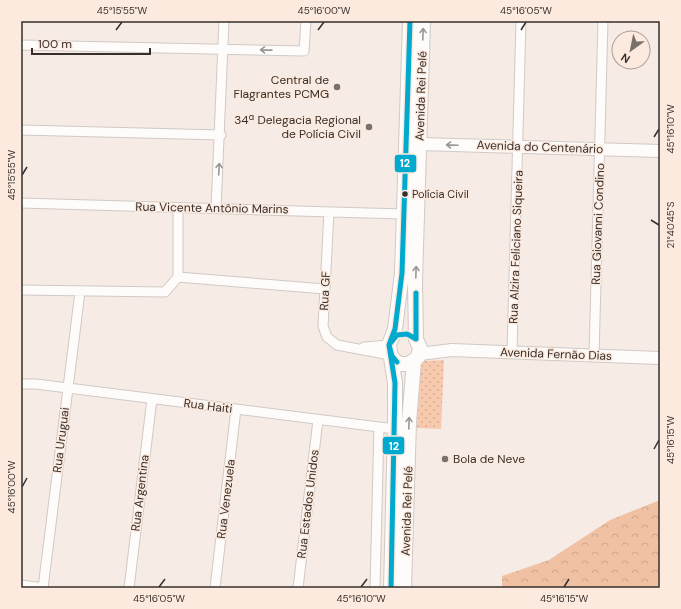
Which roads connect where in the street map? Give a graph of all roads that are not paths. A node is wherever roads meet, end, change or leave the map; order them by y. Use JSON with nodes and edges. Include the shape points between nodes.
{"nodes":[{"id":1,"x":224,"y":21,"type":"edge"},
{"id":2,"x":306,"y":21,"type":"edge"},
{"id":3,"x":410,"y":21,"type":"edge"},
{"id":4,"x":423,"y":21,"type":"edge"},
{"id":5,"x":521,"y":21,"type":"edge"},
{"id":6,"x":603,"y":21,"type":"edge"},
{"id":7,"x":21,"y":45,"type":"edge"},
{"id":8,"x":223,"y":50,"type":"junction"},
{"id":9,"x":21,"y":130,"type":"edge"},
{"id":10,"x":221,"y":135,"type":"junction"},
{"id":11,"x":420,"y":144,"type":"junction"},
{"id":12,"x":519,"y":147,"type":"junction"},
{"id":13,"x":600,"y":149,"type":"junction"},
{"id":14,"x":660,"y":151,"type":"edge"},
{"id":15,"x":21,"y":203,"type":"edge"},
{"id":16,"x":178,"y":208,"type":"junction"},
{"id":17,"x":216,"y":208,"type":"junction"},
{"id":18,"x":329,"y":212,"type":"junction"},
{"id":19,"x":403,"y":214,"type":"junction"},
{"id":20,"x":178,"y":277,"type":"junction"},
{"id":21,"x":325,"y":289,"type":"junction"},
{"id":22,"x":21,"y":290,"type":"edge"},
{"id":23,"x":80,"y":292,"type":"junction"},
{"id":24,"x":391,"y":349,"type":"junction"},
{"id":25,"x":417,"y":349,"type":"junction"},
{"id":26,"x":512,"y":353,"type":"junction"},
{"id":27,"x":594,"y":356,"type":"junction"},
{"id":28,"x":660,"y":358,"type":"edge"},
{"id":29,"x":21,"y":384,"type":"edge"},
{"id":30,"x":67,"y":388,"type":"junction"},
{"id":31,"x":152,"y":399,"type":"junction"},
{"id":32,"x":236,"y":409,"type":"junction"},
{"id":33,"x":318,"y":420,"type":"junction"},
{"id":34,"x":379,"y":427,"type":"junction"},
{"id":35,"x":395,"y":429,"type":"junction"},
{"id":36,"x":21,"y":585,"type":"edge"},
{"id":37,"x":43,"y":588,"type":"edge"},
{"id":38,"x":129,"y":588,"type":"edge"},
{"id":39,"x":215,"y":588,"type":"edge"},
{"id":40,"x":298,"y":588,"type":"edge"},
{"id":41,"x":375,"y":588,"type":"edge"},
{"id":42,"x":391,"y":588,"type":"edge"},
{"id":43,"x":404,"y":588,"type":"edge"}],
"edges":[{"from":1,"to":8,"type":"street"},
{"from":2,"to":8,"type":"street","one_way":true,"via":[[304,51]]},
{"from":3,"to":19,"type":"main road","name":"Avenida Rei Pelé"},
{"from":11,"to":4,"type":"main road","name":"Avenida Rei Pelé","one_way":true},
{"from":5,"to":12,"type":"street","name":"Rua Alzira Feliciano Siqueira"},
{"from":6,"to":13,"type":"street","name":"Rua Giovanni Condino"},
{"from":7,"to":8,"type":"street"},
{"from":8,"to":10,"type":"street"},
{"from":9,"to":10,"type":"street"},
{"from":17,"to":10,"type":"street","one_way":true},
{"from":12,"to":11,"type":"street","name":"Avenida do Centenário","one_way":true},
{"from":25,"to":11,"type":"main road","name":"Avenida Rei Pelé","one_way":true,"via":[[415,280]]},
{"from":12,"to":13,"type":"street","name":"Avenida do Centenário"},
{"from":12,"to":26,"type":"street","name":"Rua Alzira Feliciano Siqueira"},
{"from":13,"to":14,"type":"street","name":"Avenida do Centenário"},
{"from":13,"to":27,"type":"street","name":"Rua Giovanni Condino"},
{"from":15,"to":16,"type":"street","name":"Rua Vicente Antônio Marins"},
{"from":16,"to":17,"type":"street","name":"Rua Vicente Antônio Marins"},
{"from":16,"to":20,"type":"street"},
{"from":17,"to":18,"type":"street","name":"Rua Vicente Antônio Marins"},
{"from":18,"to":19,"type":"street","name":"Rua Vicente Antônio Marins"},
{"from":18,"to":21,"type":"street","name":"Rua GF"},
{"from":19,"to":24,"type":"main road","name":"Avenida Rei Pelé","via":[[402,274]]},
{"from":20,"to":21,"type":"street"},
{"from":20,"to":23,"type":"street","via":[[165,292]]},
{"from":21,"to":24,"type":"street","name":"Rua GF","via":[[322,326],[327,337],[337,345]]},
{"from":22,"to":23,"type":"street"},
{"from":23,"to":30,"type":"street","name":"Rua Uruguai"},
{"from":24,"to":25,"type":"main road","via":[[395,361],[404,365]]},
{"from":24,"to":25,"type":"main road","via":[[402,333],[412,335]]},
{"from":24,"to":35,"type":"main road","name":"Avenida Rei Pelé","via":[[395,383]]},
{"from":25,"to":26,"type":"street","name":"Avenida Fernão Dias"},
{"from":43,"to":25,"type":"main road","name":"Avenida Rei Pelé","one_way":true,"via":[[409,422]]},
{"from":26,"to":27,"type":"street","name":"Avenida Fernão Dias"},
{"from":27,"to":28,"type":"street","name":"Avenida Fernão Dias"},
{"from":29,"to":30,"type":"street","name":"Rua Haiti"},
{"from":30,"to":31,"type":"street","name":"Rua Haiti"},
{"from":30,"to":37,"type":"street","name":"Rua Uruguai"},
{"from":31,"to":32,"type":"street","name":"Rua Haiti"},
{"from":31,"to":38,"type":"street","name":"Rua Argentina"},
{"from":32,"to":33,"type":"street","name":"Rua Haiti"},
{"from":32,"to":39,"type":"street","name":"Rua Venezuela"},
{"from":33,"to":34,"type":"street","name":"Rua Haiti"},
{"from":33,"to":40,"type":"street","name":"Rua Estados Unidos"},
{"from":34,"to":35,"type":"street","name":"Rua Haiti"},
{"from":34,"to":41,"type":"street"},
{"from":35,"to":42,"type":"main road","name":"Avenida Rei Pelé"},
{"from":36,"to":37,"type":"street"}]}
